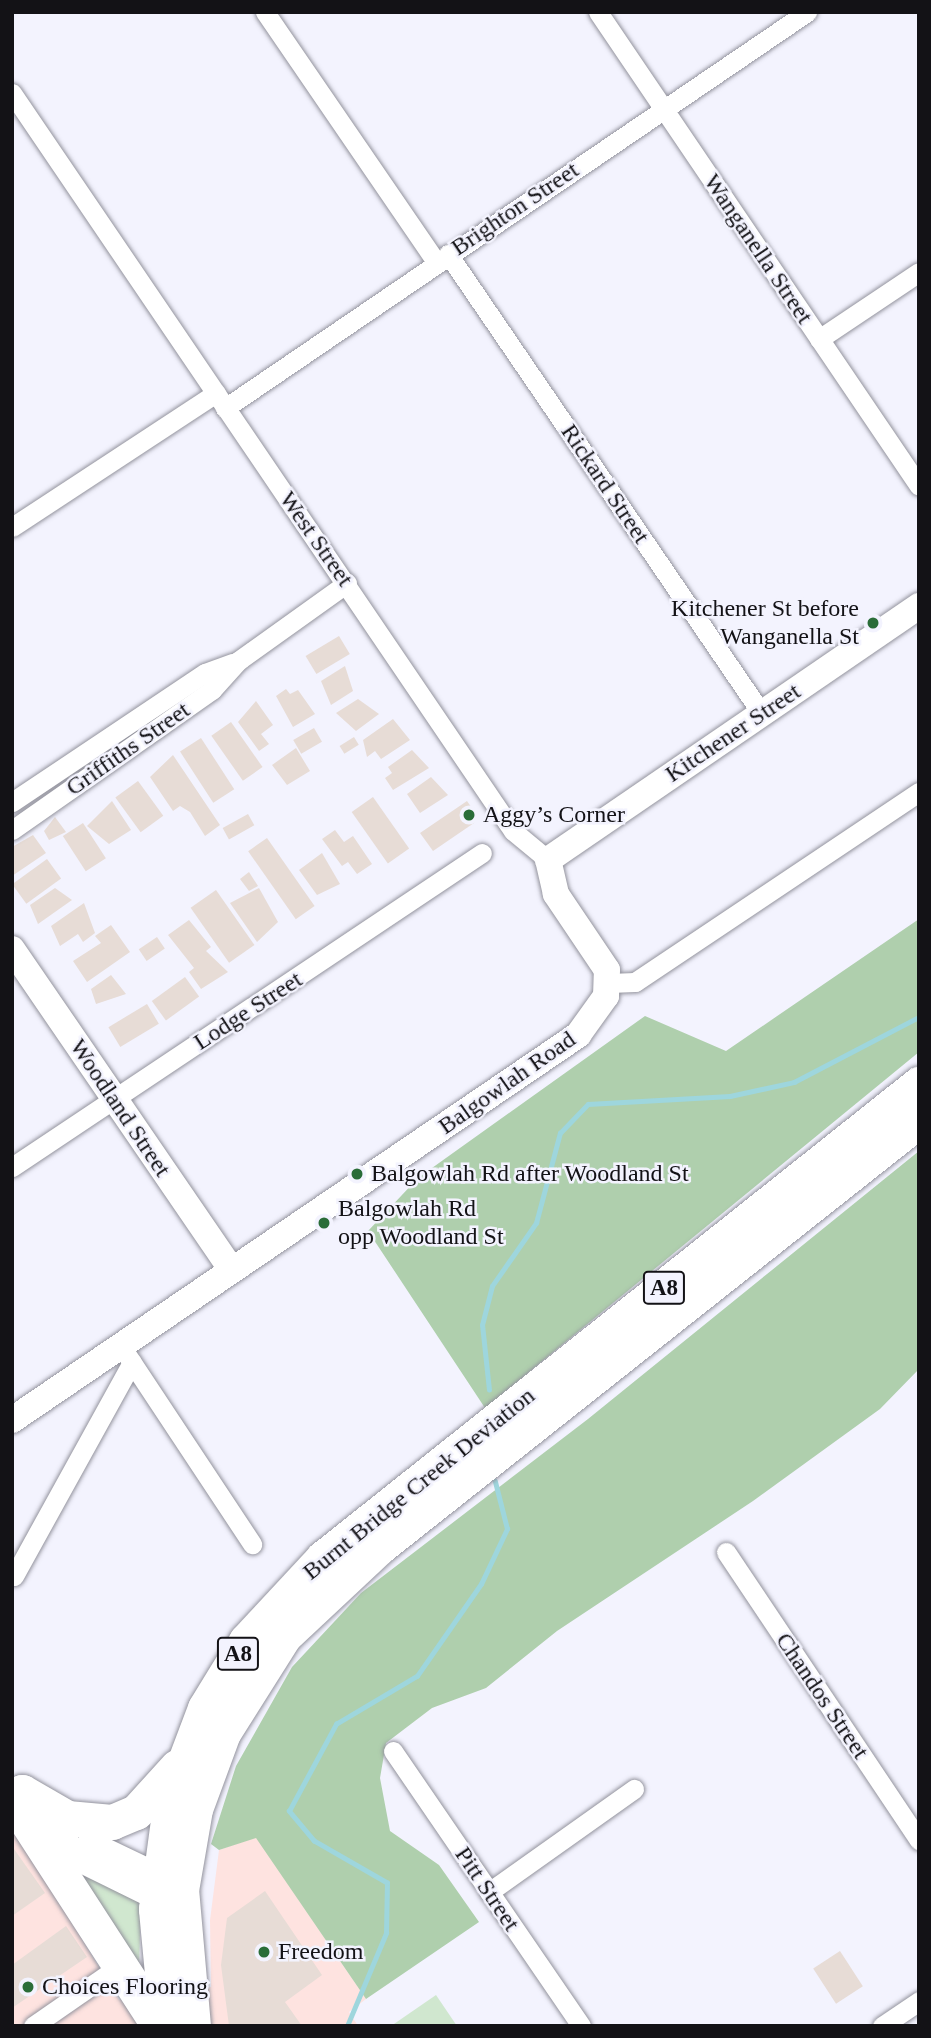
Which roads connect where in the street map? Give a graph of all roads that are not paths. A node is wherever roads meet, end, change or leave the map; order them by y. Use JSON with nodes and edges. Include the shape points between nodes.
{"nodes":[{"id":1,"x":265,"y":12,"type":"edge"},
{"id":2,"x":598,"y":12,"type":"edge"},
{"id":3,"x":807,"y":12,"type":"edge"},
{"id":4,"x":12,"y":93,"type":"edge"},
{"id":5,"x":663,"y":108,"type":"junction"},
{"id":6,"x":442,"y":258,"type":"junction"},
{"id":7,"x":919,"y":272,"type":"edge"},
{"id":8,"x":819,"y":339,"type":"junction"},
{"id":9,"x":220,"y":400,"type":"junction"},
{"id":10,"x":919,"y":486,"type":"edge"},
{"id":11,"x":12,"y":527,"type":"edge"},
{"id":12,"x":347,"y":583,"type":"junction"},
{"id":13,"x":919,"y":606,"type":"edge"},
{"id":14,"x":238,"y":661,"type":"junction"},
{"id":15,"x":761,"y":714,"type":"junction"},
{"id":16,"x":919,"y":792,"type":"edge"},
{"id":17,"x":12,"y":802,"type":"edge"},
{"id":18,"x":12,"y":830,"type":"edge"},
{"id":19,"x":482,"y":853,"type":"dead end"},
{"id":20,"x":548,"y":860,"type":"junction"},
{"id":21,"x":12,"y":949,"type":"edge"},
{"id":22,"x":609,"y":983,"type":"junction"},
{"id":23,"x":919,"y":1084,"type":"edge"},
{"id":24,"x":115,"y":1099,"type":"junction"},
{"id":25,"x":919,"y":1120,"type":"edge"},
{"id":26,"x":12,"y":1167,"type":"edge"},
{"id":27,"x":229,"y":1266,"type":"junction"},
{"id":28,"x":127,"y":1354,"type":"junction"},
{"id":29,"x":12,"y":1420,"type":"edge"},
{"id":30,"x":253,"y":1544,"type":"dead end"},
{"id":31,"x":726,"y":1552,"type":"dead end"},
{"id":32,"x":14,"y":1576,"type":"dead end"},
{"id":33,"x":393,"y":1751,"type":"dead end"},
{"id":34,"x":183,"y":1760,"type":"junction"},
{"id":35,"x":17,"y":1786,"type":"edge"},
{"id":36,"x":634,"y":1789,"type":"dead end"},
{"id":37,"x":919,"y":1840,"type":"edge"},
{"id":38,"x":166,"y":1888,"type":"junction"},
{"id":39,"x":489,"y":1892,"type":"junction"},
{"id":40,"x":121,"y":1965,"type":"junction"},
{"id":41,"x":919,"y":2001,"type":"edge"},
{"id":42,"x":33,"y":2026,"type":"edge"},
{"id":43,"x":159,"y":2026,"type":"edge"},
{"id":44,"x":167,"y":2026,"type":"edge"},
{"id":45,"x":193,"y":2026,"type":"edge"},
{"id":46,"x":581,"y":2026,"type":"edge"},
{"id":47,"x":883,"y":2026,"type":"edge"}],
"edges":[{"from":1,"to":6,"type":"street","name":"Rickard Street"},
{"from":2,"to":5,"type":"street","name":"Wanganella Street"},
{"from":3,"to":5,"type":"street","name":"Brighton Street"},
{"from":4,"to":9,"type":"street","name":"West Street"},
{"from":5,"to":6,"type":"street","name":"Brighton Street"},
{"from":5,"to":8,"type":"street","name":"Wanganella Street"},
{"from":6,"to":9,"type":"street","name":"Brighton Street"},
{"from":6,"to":15,"type":"street","name":"Rickard Street"},
{"from":7,"to":8,"type":"street"},
{"from":8,"to":10,"type":"street","name":"Wanganella Street"},
{"from":9,"to":11,"type":"street","name":"Brighton Street"},
{"from":9,"to":12,"type":"street","name":"West Street"},
{"from":12,"to":14,"type":"street","name":"Griffiths Street"},
{"from":12,"to":20,"type":"street","name":"West Street","via":[[513,831]]},
{"from":13,"to":15,"type":"street","name":"Kitchener Street"},
{"from":14,"to":17,"type":"street","name":"Griffiths Street","via":[[205,673]]},
{"from":14,"to":18,"type":"street","name":"Griffiths Street","via":[[212,690]]},
{"from":15,"to":20,"type":"street","name":"Kitchener Street"},
{"from":16,"to":22,"type":"street","via":[[635,982]]},
{"from":19,"to":24,"type":"street","name":"Lodge Street"},
{"from":20,"to":22,"type":"street","via":[[556,894],[603,958]]},
{"from":21,"to":24,"type":"street","name":"Woodland Street"},
{"from":22,"to":27,"type":"street","name":"Balgowlah Road","via":[[596,1016],[578,1035],[271,1246]]},
{"from":23,"to":34,"type":"highway","name":"Burnt Bridge Creek Deviation","number":"A8","via":[[323,1558],[246,1641]]},
{"from":24,"to":26,"type":"street","name":"Lodge Street"},
{"from":24,"to":27,"type":"street","name":"Woodland Street"},
{"from":25,"to":38,"type":"highway","name":"Burnt Bridge Creek Deviation","number":"A8","via":[[314,1603],[284,1636],[223,1733]]},
{"from":27,"to":28,"type":"street","name":"Balgowlah Road"},
{"from":28,"to":29,"type":"street","name":"Balgowlah Road"},
{"from":28,"to":30,"type":"street"},
{"from":28,"to":32,"type":"street"},
{"from":31,"to":37,"type":"street","name":"Chandos Street"},
{"from":33,"to":39,"type":"street","name":"Pitt Street"},
{"from":34,"to":35,"type":"highway","via":[[136,1812],[112,1822],[67,1818]]},
{"from":34,"to":38,"type":"highway","name":"Burnt Bridge Creek Deviation","number":"A8"},
{"from":35,"to":38,"type":"street","via":[[92,1845]]},
{"from":35,"to":40,"type":"highway","via":[[22,1814]]},
{"from":36,"to":39,"type":"street"},
{"from":38,"to":44,"type":"highway","name":"Burnt Bridge Creek Deviation","number":"A8"},
{"from":38,"to":45,"type":"highway","number":"A8"},
{"from":39,"to":46,"type":"street","name":"Pitt Street"},
{"from":40,"to":42,"type":"street"},
{"from":40,"to":43,"type":"highway"},
{"from":41,"to":47,"type":"street"}]}
